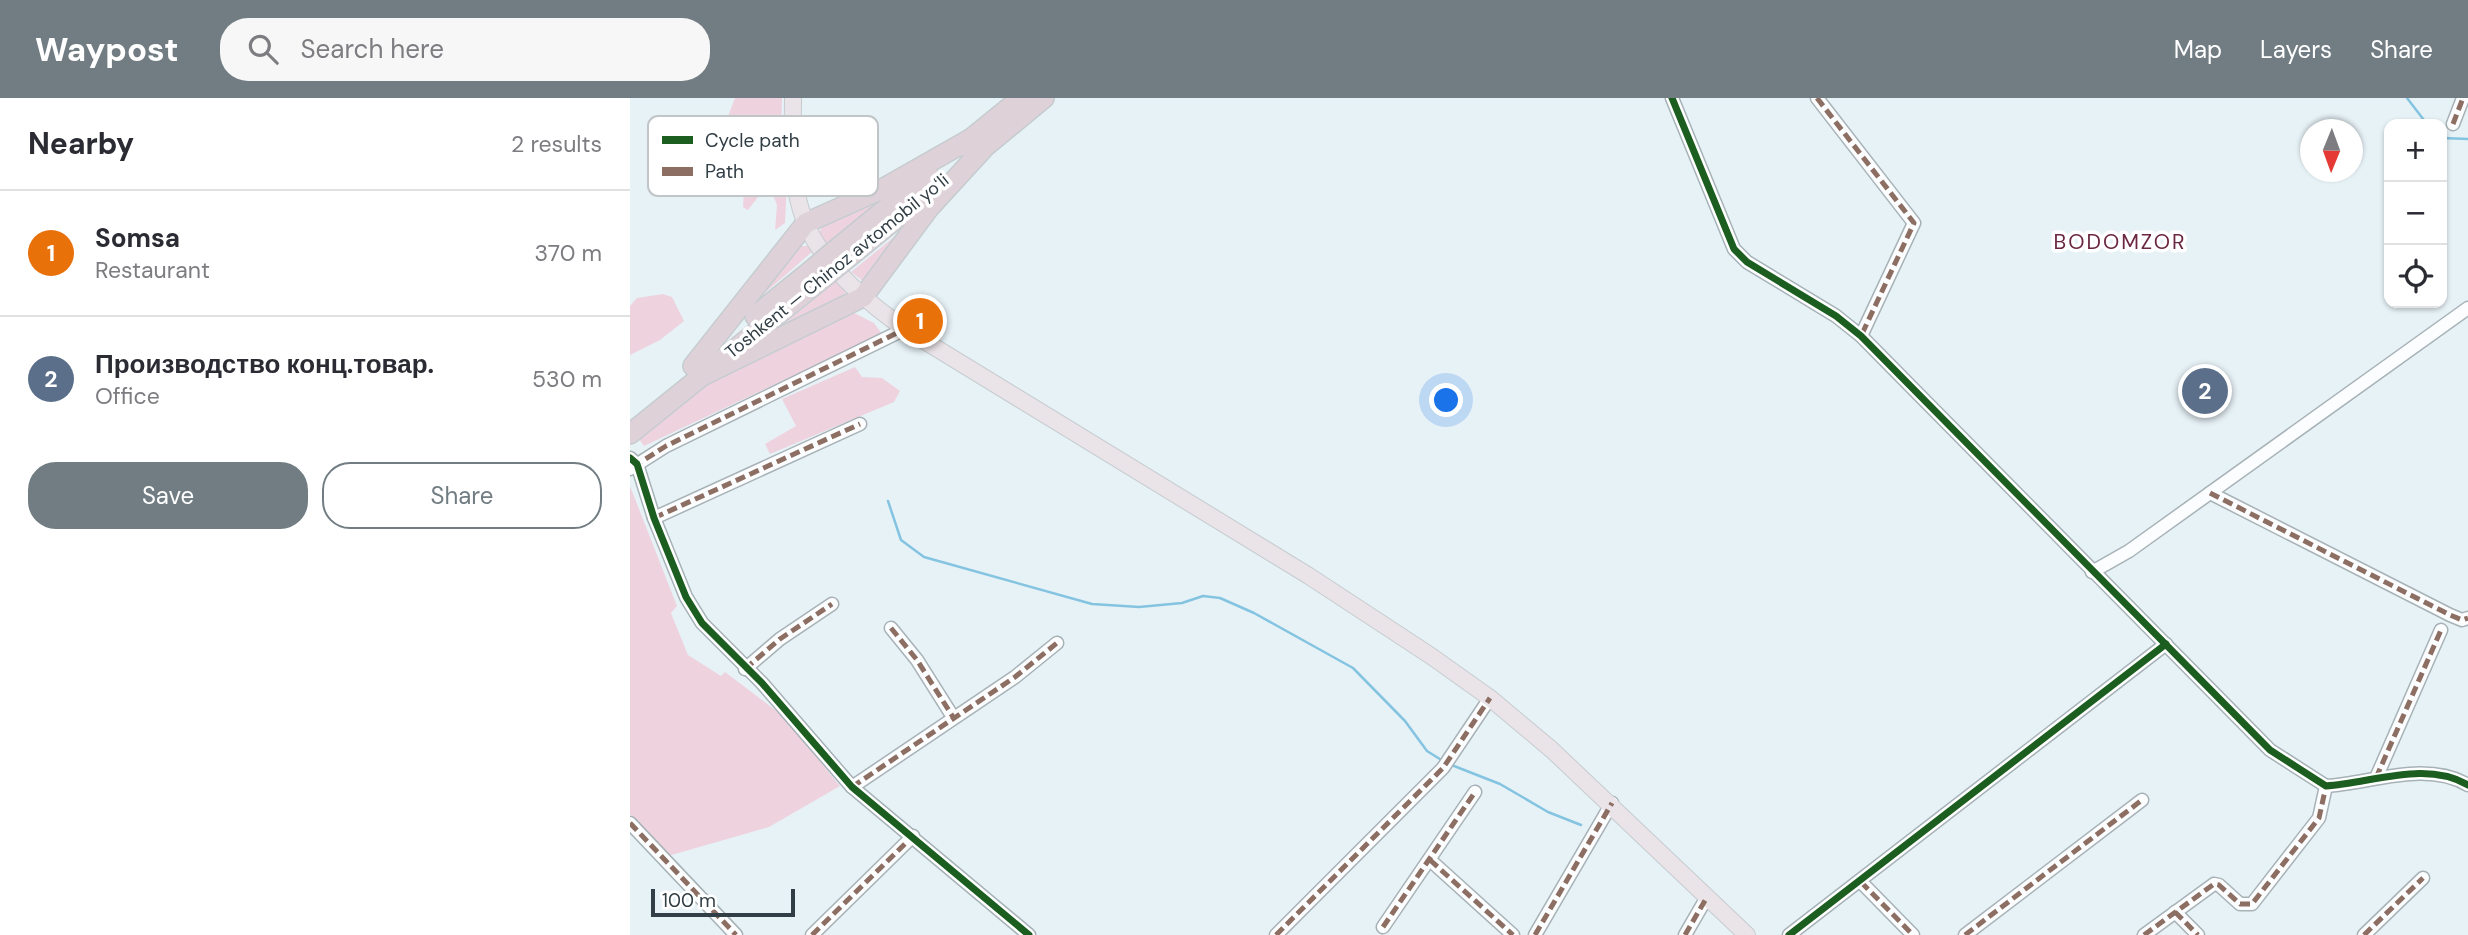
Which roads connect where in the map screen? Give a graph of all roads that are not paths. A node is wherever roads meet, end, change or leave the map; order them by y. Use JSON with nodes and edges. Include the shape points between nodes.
{"nodes":[{"id":1,"x":793,"y":98,"type":"edge"},
{"id":2,"x":1021,"y":98,"type":"edge"},
{"id":3,"x":1044,"y":98,"type":"edge"},
{"id":4,"x":1672,"y":98,"type":"edge"},
{"id":5,"x":1817,"y":98,"type":"edge"},
{"id":6,"x":2463,"y":98,"type":"edge"},
{"id":7,"x":794,"y":116,"type":"edge"},
{"id":8,"x":2453,"y":124,"type":"dead end"},
{"id":9,"x":978,"y":143,"type":"junction"},
{"id":10,"x":878,"y":191,"type":"edge"},
{"id":11,"x":798,"y":196,"type":"edge"},
{"id":12,"x":867,"y":196,"type":"edge"},
{"id":13,"x":801,"y":228,"type":"junction"},
{"id":14,"x":863,"y":297,"type":"junction"},
{"id":15,"x":2468,"y":308,"type":"edge"},
{"id":16,"x":905,"y":329,"type":"junction"},
{"id":17,"x":1861,"y":337,"type":"junction"},
{"id":18,"x":696,"y":372,"type":"junction"},
{"id":19,"x":630,"y":417,"type":"edge"},
{"id":20,"x":860,"y":424,"type":"dead end"},
{"id":21,"x":630,"y":434,"type":"edge"},
{"id":22,"x":632,"y":464,"type":"edge"},
{"id":23,"x":2210,"y":493,"type":"junction"},
{"id":24,"x":654,"y":518,"type":"junction"},
{"id":25,"x":2092,"y":572,"type":"junction"},
{"id":26,"x":832,"y":604,"type":"dead end"},
{"id":27,"x":2468,"y":618,"type":"edge"},
{"id":28,"x":891,"y":628,"type":"dead end"},
{"id":29,"x":2441,"y":630,"type":"dead end"},
{"id":30,"x":1057,"y":643,"type":"dead end"},
{"id":31,"x":2166,"y":644,"type":"junction"},
{"id":32,"x":745,"y":669,"type":"junction"},
{"id":33,"x":1490,"y":698,"type":"junction"},
{"id":34,"x":953,"y":717,"type":"junction"},
{"id":35,"x":2376,"y":778,"type":"junction"},
{"id":36,"x":2468,"y":785,"type":"edge"},
{"id":37,"x":2326,"y":786,"type":"junction"},
{"id":38,"x":852,"y":788,"type":"junction"},
{"id":39,"x":1475,"y":792,"type":"dead end"},
{"id":40,"x":2142,"y":800,"type":"dead end"},
{"id":41,"x":1612,"y":803,"type":"junction"},
{"id":42,"x":630,"y":823,"type":"edge"},
{"id":43,"x":913,"y":836,"type":"junction"},
{"id":44,"x":1430,"y":860,"type":"junction"},
{"id":45,"x":2423,"y":878,"type":"dead end"},
{"id":46,"x":1861,"y":882,"type":"junction"},
{"id":47,"x":1707,"y":897,"type":"junction"},
{"id":48,"x":2175,"y":912,"type":"junction"},
{"id":49,"x":1383,"y":927,"type":"dead end"},
{"id":50,"x":736,"y":935,"type":"edge"},
{"id":51,"x":812,"y":935,"type":"edge"},
{"id":52,"x":1029,"y":935,"type":"edge"},
{"id":53,"x":1276,"y":935,"type":"edge"},
{"id":54,"x":1513,"y":935,"type":"edge"},
{"id":55,"x":1535,"y":935,"type":"edge"},
{"id":56,"x":1685,"y":935,"type":"edge"},
{"id":57,"x":1748,"y":935,"type":"edge"},
{"id":58,"x":1789,"y":935,"type":"edge"},
{"id":59,"x":1913,"y":935,"type":"edge"},
{"id":60,"x":1965,"y":935,"type":"edge"},
{"id":61,"x":2144,"y":935,"type":"edge"},
{"id":62,"x":2198,"y":935,"type":"edge"},
{"id":63,"x":2364,"y":935,"type":"edge"}],
"edges":[{"from":1,"to":7,"type":"main road"},
{"from":2,"to":9,"type":"highway","name":"Toshkent — Chinoz avtomobil yoʻli"},
{"from":3,"to":9,"type":"highway","name":"Toshkent — Chinoz avtomobil yoʻli"},
{"from":4,"to":17,"type":"street","via":[[1734,248],[1747,262],[1836,316]]},
{"from":5,"to":17,"type":"street","via":[[1914,222]]},
{"from":6,"to":8,"type":"street"},
{"from":9,"to":10,"type":"highway"},
{"from":9,"to":14,"type":"highway"},
{"from":9,"to":18,"type":"highway","name":"Toshkent — Chinoz avtomobil yoʻli","bridge":true},
{"from":11,"to":13,"type":"main road"},
{"from":12,"to":13,"type":"highway"},
{"from":13,"to":14,"type":"main road"},
{"from":13,"to":18,"type":"highway"},
{"from":14,"to":16,"type":"main road"},
{"from":14,"to":18,"type":"highway"},
{"from":15,"to":23,"type":"street"},
{"from":16,"to":22,"type":"street"},
{"from":16,"to":33,"type":"main road","via":[[1370,614]]},
{"from":17,"to":25,"type":"street"},
{"from":18,"to":19,"type":"highway","name":"Toshkent — Chinoz avtomobil yoʻli"},
{"from":18,"to":21,"type":"highway","name":"Toshkent — Chinoz avtomobil yoʻli"},
{"from":20,"to":24,"type":"street"},
{"from":22,"to":24,"type":"street"},
{"from":23,"to":25,"type":"street"},
{"from":23,"to":27,"type":"street","via":[[2450,615]]},
{"from":24,"to":32,"type":"street","via":[[686,597],[702,623]]},
{"from":25,"to":31,"type":"street"},
{"from":26,"to":32,"type":"street"},
{"from":28,"to":34,"type":"street"},
{"from":29,"to":35,"type":"street"},
{"from":30,"to":34,"type":"street"},
{"from":31,"to":37,"type":"street","via":[[2270,750]]},
{"from":31,"to":46,"type":"street"},
{"from":32,"to":38,"type":"street"},
{"from":33,"to":41,"type":"main road"},
{"from":33,"to":53,"type":"street","via":[[1443,768]]},
{"from":34,"to":38,"type":"street"},
{"from":35,"to":36,"type":"street","via":[[2451,775]]},
{"from":35,"to":37,"type":"street"},
{"from":37,"to":48,"type":"street","via":[[2319,818],[2252,904],[2240,904],[2214,884]]},
{"from":38,"to":43,"type":"street"},
{"from":39,"to":44,"type":"street"},
{"from":40,"to":60,"type":"street"},
{"from":41,"to":47,"type":"main road"},
{"from":41,"to":55,"type":"street"},
{"from":42,"to":50,"type":"street"},
{"from":43,"to":51,"type":"street"},
{"from":43,"to":52,"type":"street"},
{"from":44,"to":49,"type":"street"},
{"from":44,"to":54,"type":"street"},
{"from":45,"to":63,"type":"street"},
{"from":46,"to":58,"type":"street"},
{"from":46,"to":59,"type":"street"},
{"from":47,"to":56,"type":"street"},
{"from":47,"to":57,"type":"main road"},
{"from":48,"to":61,"type":"street"},
{"from":48,"to":62,"type":"street"}]}
